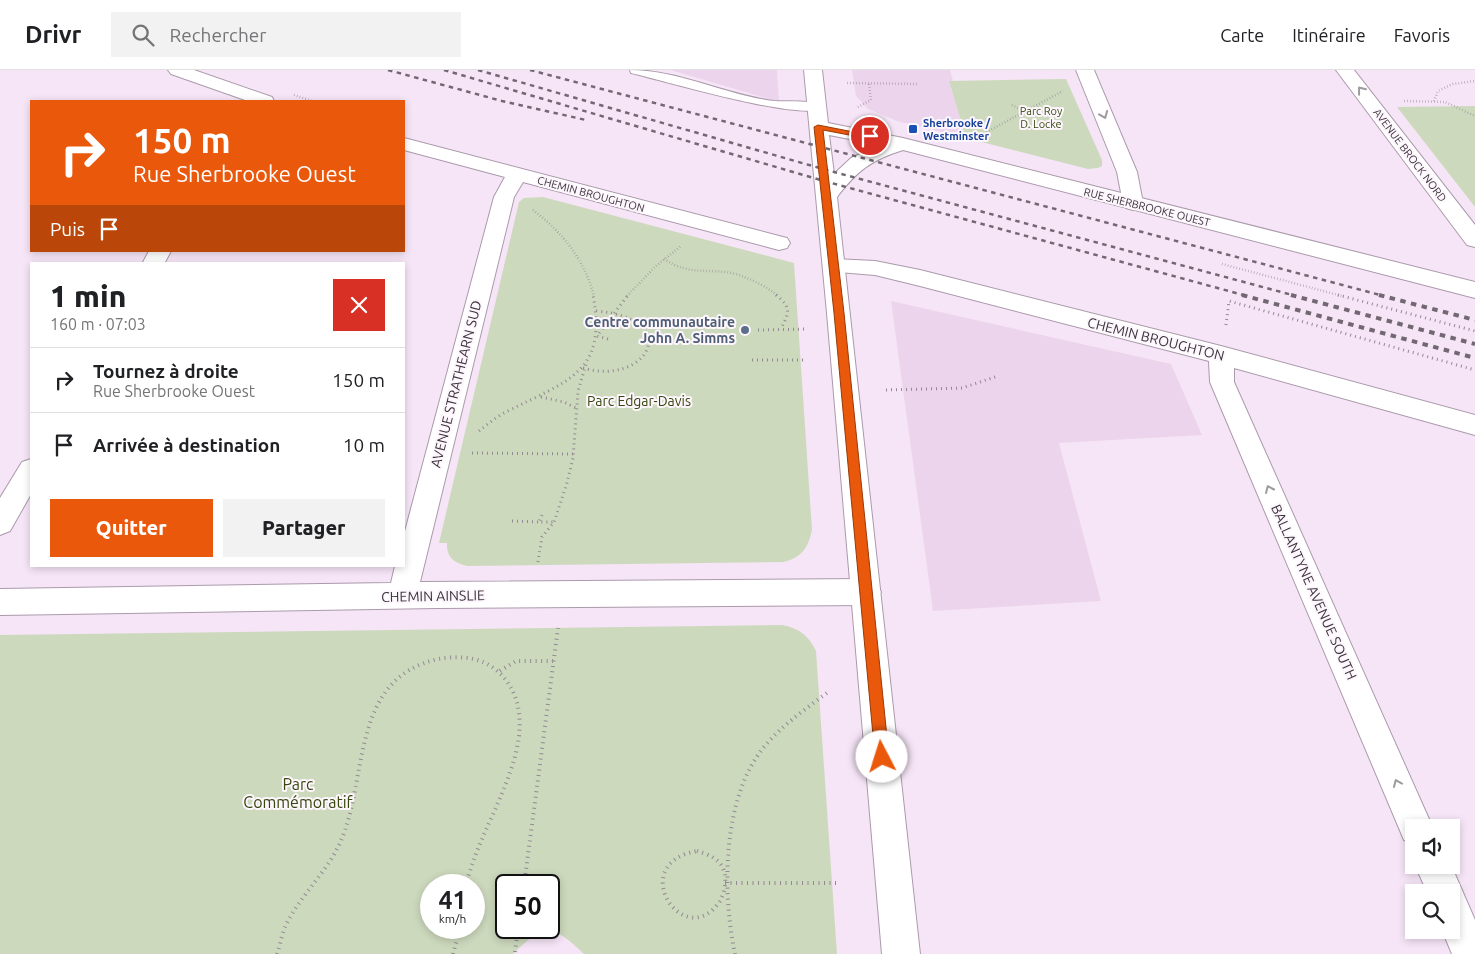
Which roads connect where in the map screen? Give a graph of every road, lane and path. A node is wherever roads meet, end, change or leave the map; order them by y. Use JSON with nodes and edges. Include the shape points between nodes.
{"nodes":[{"id":1,"x":176,"y":70,"type":"edge"},
{"id":2,"x":636,"y":70,"type":"edge"},
{"id":3,"x":813,"y":70,"type":"edge"},
{"id":4,"x":1086,"y":70,"type":"edge"},
{"id":5,"x":1345,"y":70,"type":"edge"},
{"id":6,"x":1475,"y":81,"type":"edge"},
{"id":7,"x":847,"y":83,"type":"dead end"},
{"id":8,"x":869,"y":83,"type":"junction"},
{"id":9,"x":919,"y":84,"type":"dead end"},
{"id":10,"x":1065,"y":90,"type":"dead end"},
{"id":11,"x":258,"y":100,"type":"edge"},
{"id":12,"x":1434,"y":100,"type":"junction"},
{"id":13,"x":1396,"y":101,"type":"dead end"},
{"id":14,"x":1012,"y":105,"type":"dead end"},
{"id":15,"x":816,"y":107,"type":"junction"},
{"id":16,"x":856,"y":108,"type":"dead end"},
{"id":17,"x":1023,"y":112,"type":"junction"},
{"id":18,"x":1475,"y":116,"type":"edge"},
{"id":19,"x":818,"y":127,"type":"junction"},
{"id":20,"x":973,"y":140,"type":"dead end"},
{"id":21,"x":405,"y":144,"type":"edge"},
{"id":22,"x":903,"y":144,"type":"junction"},
{"id":23,"x":517,"y":174,"type":"junction"},
{"id":24,"x":826,"y":196,"type":"junction"},
{"id":25,"x":1133,"y":203,"type":"junction"},
{"id":26,"x":528,"y":206,"type":"dead end"},
{"id":27,"x":1475,"y":240,"type":"edge"},
{"id":28,"x":779,"y":243,"type":"dead end"},
{"id":29,"x":685,"y":244,"type":"dead end"},
{"id":30,"x":583,"y":257,"type":"dead end"},
{"id":31,"x":578,"y":258,"type":"junction"},
{"id":32,"x":664,"y":259,"type":"junction"},
{"id":33,"x":1222,"y":264,"type":"dead end"},
{"id":34,"x":834,"y":266,"type":"junction"},
{"id":35,"x":587,"y":277,"type":"junction"},
{"id":36,"x":582,"y":278,"type":"dead end"},
{"id":37,"x":1475,"y":290,"type":"edge"},
{"id":38,"x":596,"y":311,"type":"junction"},
{"id":39,"x":613,"y":314,"type":"junction"},
{"id":40,"x":1226,"y":322,"type":"dead end"},
{"id":41,"x":781,"y":329,"type":"junction"},
{"id":42,"x":803,"y":329,"type":"dead end"},
{"id":43,"x":758,"y":330,"type":"dead end"},
{"id":44,"x":1475,"y":332,"type":"edge"},
{"id":45,"x":597,"y":336,"type":"junction"},
{"id":46,"x":608,"y":339,"type":"dead end"},
{"id":47,"x":1221,"y":355,"type":"junction"},
{"id":48,"x":752,"y":360,"type":"dead end"},
{"id":49,"x":805,"y":360,"type":"dead end"},
{"id":50,"x":583,"y":368,"type":"junction"},
{"id":51,"x":1475,"y":370,"type":"edge"},
{"id":52,"x":998,"y":376,"type":"dead end"},
{"id":53,"x":886,"y":390,"type":"dead end"},
{"id":54,"x":541,"y":397,"type":"junction"},
{"id":55,"x":576,"y":408,"type":"junction"},
{"id":56,"x":1475,"y":426,"type":"edge"},
{"id":57,"x":478,"y":432,"type":"dead end"},
{"id":58,"x":463,"y":453,"type":"dead end"},
{"id":59,"x":573,"y":454,"type":"junction"},
{"id":60,"x":30,"y":472,"type":"edge"},
{"id":61,"x":542,"y":515,"type":"dead end"},
{"id":62,"x":512,"y":521,"type":"dead end"},
{"id":63,"x":539,"y":522,"type":"junction"},
{"id":64,"x":554,"y":522,"type":"junction"},
{"id":65,"x":0,"y":523,"type":"edge"},
{"id":66,"x":537,"y":565,"type":"dead end"},
{"id":67,"x":866,"y":592,"type":"junction"},
{"id":68,"x":402,"y":596,"type":"junction"},
{"id":69,"x":0,"y":602,"type":"edge"},
{"id":70,"x":558,"y":624,"type":"dead end"},
{"id":71,"x":553,"y":661,"type":"junction"},
{"id":72,"x":500,"y":671,"type":"junction"},
{"id":73,"x":828,"y":692,"type":"dead end"},
{"id":74,"x":1412,"y":819,"type":"edge"},
{"id":75,"x":469,"y":874,"type":"edge"},
{"id":76,"x":525,"y":874,"type":"edge"},
{"id":77,"x":726,"y":883,"type":"junction"},
{"id":78,"x":839,"y":883,"type":"dead end"},
{"id":79,"x":1460,"y":929,"type":"edge"},
{"id":80,"x":457,"y":939,"type":"edge"},
{"id":81,"x":517,"y":939,"type":"edge"},
{"id":82,"x":515,"y":952,"type":"dead end"},
{"id":83,"x":277,"y":954,"type":"edge"},
{"id":84,"x":454,"y":954,"type":"edge"},
{"id":85,"x":735,"y":954,"type":"edge"},
{"id":86,"x":901,"y":954,"type":"edge"},
{"id":87,"x":1471,"y":954,"type":"edge"}],
"edges":[{"from":1,"to":11,"type":"street"},
{"from":2,"to":15,"type":"lane","via":[[773,105]]},
{"from":3,"to":15,"type":"street"},
{"from":4,"to":25,"type":"street","one_way":true,"via":[[1127,172]]},
{"from":27,"to":5,"type":"street","name":"AVENUE BROCK NORD","one_way":true},
{"from":6,"to":12,"type":"path","via":[[1453,84],[1438,91]]},
{"from":7,"to":8,"type":"path"},
{"from":8,"to":9,"type":"path"},
{"from":8,"to":16,"type":"path","via":[[871,100]]},
{"from":10,"to":17,"type":"path"},
{"from":12,"to":13,"type":"path"},
{"from":12,"to":18,"type":"path"},
{"from":14,"to":17,"type":"path"},
{"from":15,"to":19,"type":"street"},
{"from":17,"to":20,"type":"path"},
{"from":19,"to":22,"type":"street","name":"RUE SHERBROOKE OUEST"},
{"from":19,"to":24,"type":"street"},
{"from":21,"to":23,"type":"street","name":"CHEMIN BROUGHTON"},
{"from":22,"to":24,"type":"street","via":[[861,158]]},
{"from":22,"to":25,"type":"street","name":"RUE SHERBROOKE OUEST"},
{"from":23,"to":28,"type":"street","name":"CHEMIN BROUGHTON"},
{"from":23,"to":68,"type":"street","name":"AVENUE STRATHEARN SUD","via":[[504,197]]},
{"from":24,"to":34,"type":"street"},
{"from":25,"to":37,"type":"street","name":"RUE SHERBROOKE OUEST"},
{"from":26,"to":31,"type":"path","via":[[559,232]]},
{"from":29,"to":32,"type":"path"},
{"from":30,"to":31,"type":"path"},
{"from":31,"to":35,"type":"path"},
{"from":32,"to":39,"type":"path","via":[[643,277]]},
{"from":32,"to":41,"type":"path","via":[[679,269],[735,274],[766,286],[783,299],[788,308]]},
{"from":33,"to":44,"type":"path"},
{"from":34,"to":47,"type":"street","name":"CHEMIN BROUGHTON","via":[[884,269]]},
{"from":34,"to":67,"type":"street"},
{"from":35,"to":36,"type":"path"},
{"from":35,"to":38,"type":"path"},
{"from":38,"to":39,"type":"path"},
{"from":38,"to":45,"type":"path"},
{"from":39,"to":45,"type":"path"},
{"from":39,"to":50,"type":"path","via":[[642,325],[649,337],[647,351],[623,370],[605,374]]},
{"from":40,"to":51,"type":"path","via":[[1229,302]]},
{"from":41,"to":42,"type":"path"},
{"from":41,"to":43,"type":"path"},
{"from":45,"to":46,"type":"path"},
{"from":45,"to":50,"type":"path"},
{"from":47,"to":56,"type":"street","name":"CHEMIN BROUGHTON"},
{"from":74,"to":47,"type":"street","name":"BALLANTYNE AVENUE SOUTH","one_way":true,"via":[[1222,382]]},
{"from":48,"to":49,"type":"path"},
{"from":50,"to":54,"type":"path"},
{"from":50,"to":55,"type":"path"},
{"from":52,"to":53,"type":"path","via":[[962,388]]},
{"from":54,"to":55,"type":"path"},
{"from":54,"to":57,"type":"path","via":[[513,408]]},
{"from":55,"to":59,"type":"path"},
{"from":58,"to":59,"type":"path"},
{"from":59,"to":64,"type":"path"},
{"from":60,"to":65,"type":"street"},
{"from":61,"to":63,"type":"path"},
{"from":62,"to":63,"type":"path"},
{"from":63,"to":64,"type":"path"},
{"from":64,"to":66,"type":"path","via":[[542,537]]},
{"from":67,"to":68,"type":"street","name":"CHEMIN AINSLIE"},
{"from":67,"to":86,"type":"street"},
{"from":68,"to":69,"type":"street","name":"CHEMIN AINSLIE"},
{"from":70,"to":71,"type":"path"},
{"from":71,"to":72,"type":"path","via":[[516,661]]},
{"from":71,"to":76,"type":"path"},
{"from":72,"to":75,"type":"path","via":[[517,699],[520,718],[517,742],[478,841]]},
{"from":72,"to":83,"type":"path","via":[[486,661],[445,657],[407,672],[389,686],[370,725],[349,820],[340,844],[285,927]]},
{"from":73,"to":77,"type":"path","via":[[795,718],[758,757],[737,810]]},
{"from":77,"to":77,"type":"path","via":[[724,898],[716,910],[705,918],[691,920],[678,916],[669,906],[662,886],[668,866],[678,856],[690,852],[703,852],[715,858]]},
{"from":77,"to":78,"type":"path"},
{"from":77,"to":85,"type":"path"},
{"from":79,"to":87,"type":"street"},
{"from":80,"to":84,"type":"path"},
{"from":81,"to":82,"type":"path"}]}
